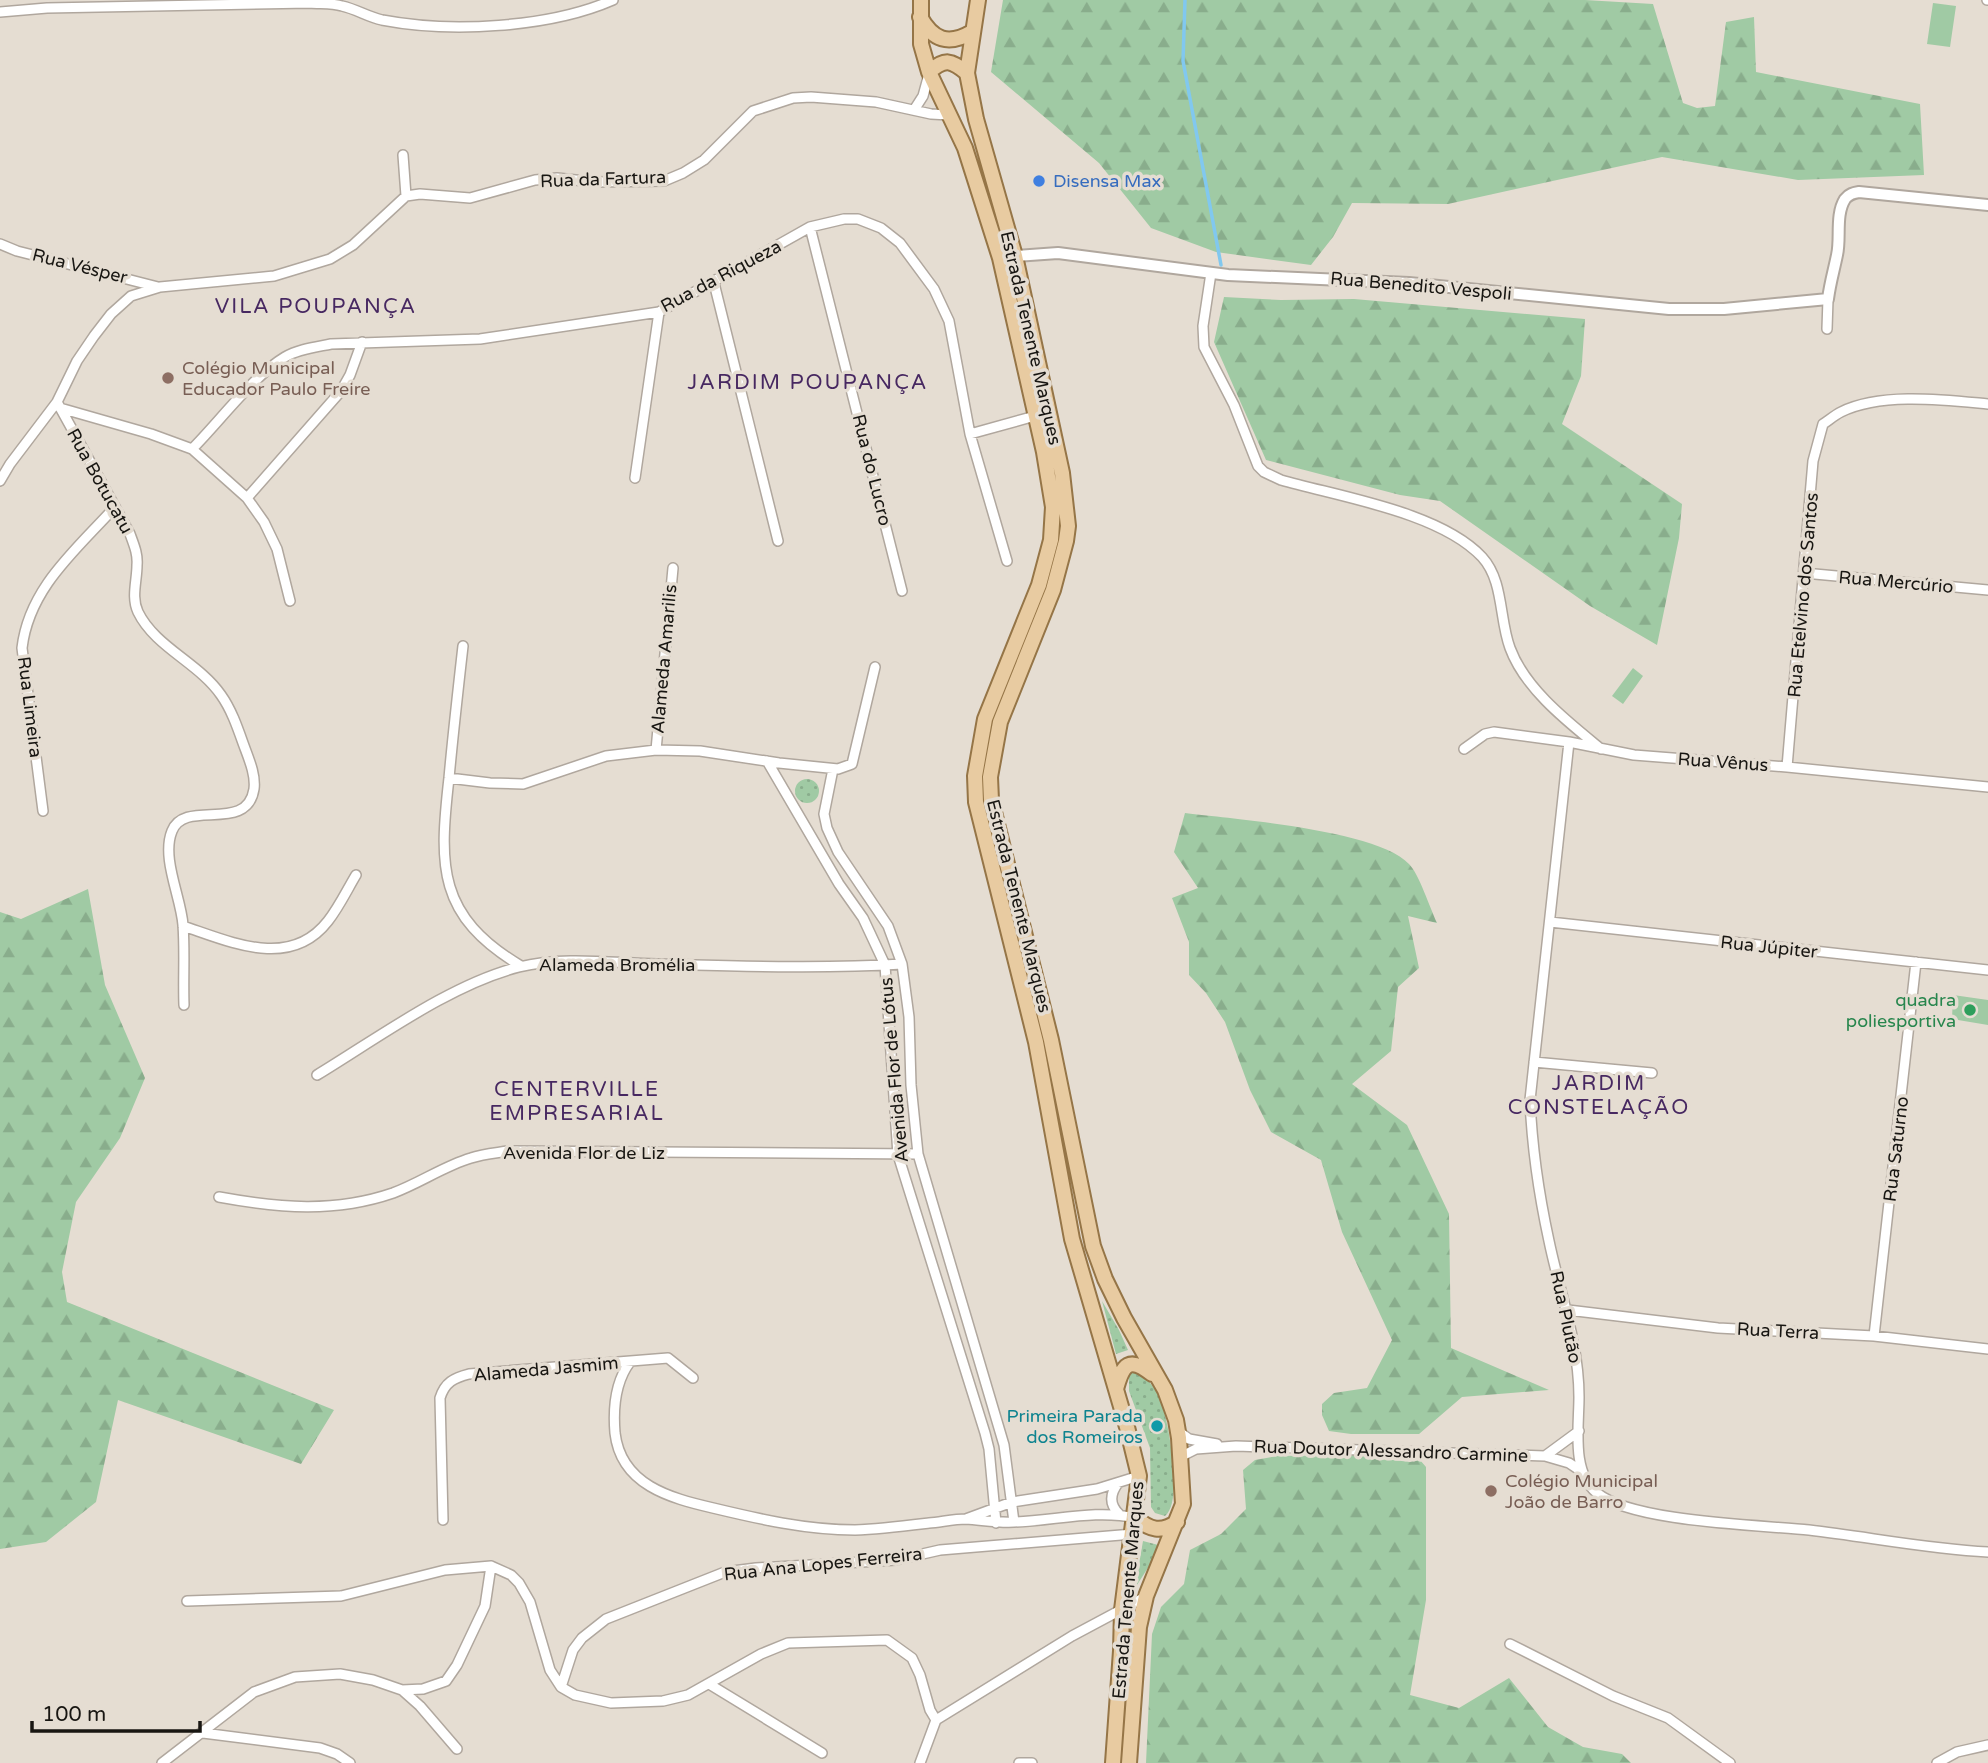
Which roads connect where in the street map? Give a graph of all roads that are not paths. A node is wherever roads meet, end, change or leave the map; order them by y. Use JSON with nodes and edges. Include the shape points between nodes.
{"nodes":[{"id":1,"x":613,"y":0,"type":"edge"},
{"id":2,"x":921,"y":0,"type":"edge"},
{"id":3,"x":978,"y":0,"type":"edge"},
{"id":4,"x":0,"y":12,"type":"edge"},
{"id":5,"x":920,"y":15,"type":"junction"},
{"id":6,"x":972,"y":32,"type":"junction"},
{"id":7,"x":929,"y":72,"type":"junction"},
{"id":8,"x":967,"y":73,"type":"junction"},
{"id":9,"x":972,"y":98,"type":"junction"},
{"id":10,"x":914,"y":110,"type":"junction"},
{"id":11,"x":949,"y":115,"type":"junction"},
{"id":12,"x":402,"y":155,"type":"dead end"},
{"id":13,"x":406,"y":196,"type":"junction"},
{"id":14,"x":1988,"y":205,"type":"edge"},
{"id":15,"x":810,"y":227,"type":"junction"},
{"id":16,"x":0,"y":244,"type":"edge"},
{"id":17,"x":1015,"y":256,"type":"junction"},
{"id":18,"x":1211,"y":273,"type":"junction"},
{"id":19,"x":714,"y":283,"type":"junction"},
{"id":20,"x":160,"y":287,"type":"junction"},
{"id":21,"x":1828,"y":299,"type":"junction"},
{"id":22,"x":659,"y":312,"type":"junction"},
{"id":23,"x":1827,"y":329,"type":"dead end"},
{"id":24,"x":362,"y":342,"type":"junction"},
{"id":25,"x":1988,"y":404,"type":"edge"},
{"id":26,"x":58,"y":405,"type":"junction"},
{"id":27,"x":1035,"y":416,"type":"junction"},
{"id":28,"x":970,"y":434,"type":"junction"},
{"id":29,"x":192,"y":449,"type":"junction"},
{"id":30,"x":635,"y":478,"type":"dead end"},
{"id":31,"x":0,"y":481,"type":"edge"},
{"id":32,"x":247,"y":498,"type":"junction"},
{"id":33,"x":114,"y":508,"type":"junction"},
{"id":34,"x":778,"y":541,"type":"dead end"},
{"id":35,"x":1007,"y":561,"type":"dead end"},
{"id":36,"x":673,"y":568,"type":"dead end"},
{"id":37,"x":1804,"y":573,"type":"junction"},
{"id":38,"x":1988,"y":590,"type":"edge"},
{"id":39,"x":902,"y":591,"type":"dead end"},
{"id":40,"x":290,"y":601,"type":"dead end"},
{"id":41,"x":463,"y":646,"type":"dead end"},
{"id":42,"x":875,"y":667,"type":"dead end"},
{"id":43,"x":1569,"y":743,"type":"junction"},
{"id":44,"x":1464,"y":749,"type":"dead end"},
{"id":45,"x":1601,"y":749,"type":"junction"},
{"id":46,"x":656,"y":750,"type":"junction"},
{"id":47,"x":767,"y":761,"type":"junction"},
{"id":48,"x":1787,"y":767,"type":"junction"},
{"id":49,"x":833,"y":769,"type":"junction"},
{"id":50,"x":449,"y":778,"type":"junction"},
{"id":51,"x":1988,"y":787,"type":"edge"},
{"id":52,"x":43,"y":811,"type":"dead end"},
{"id":53,"x":356,"y":875,"type":"dead end"},
{"id":54,"x":1550,"y":922,"type":"junction"},
{"id":55,"x":183,"y":926,"type":"junction"},
{"id":56,"x":1916,"y":962,"type":"junction"},
{"id":57,"x":902,"y":964,"type":"junction"},
{"id":58,"x":885,"y":965,"type":"junction"},
{"id":59,"x":521,"y":966,"type":"junction"},
{"id":60,"x":1988,"y":970,"type":"edge"},
{"id":61,"x":184,"y":1005,"type":"dead end"},
{"id":62,"x":1534,"y":1062,"type":"junction"},
{"id":63,"x":1652,"y":1073,"type":"dead end"},
{"id":64,"x":317,"y":1074,"type":"dead end"},
{"id":65,"x":918,"y":1154,"type":"junction"},
{"id":66,"x":898,"y":1156,"type":"junction"},
{"id":67,"x":219,"y":1196,"type":"dead end"},
{"id":68,"x":1567,"y":1310,"type":"junction"},
{"id":69,"x":1874,"y":1336,"type":"junction"},
{"id":70,"x":1988,"y":1349,"type":"edge"},
{"id":71,"x":630,"y":1362,"type":"junction"},
{"id":72,"x":1156,"y":1377,"type":"junction"},
{"id":73,"x":693,"y":1378,"type":"dead end"},
{"id":74,"x":1116,"y":1389,"type":"junction"},
{"id":75,"x":1177,"y":1430,"type":"junction"},
{"id":76,"x":1579,"y":1431,"type":"junction"},
{"id":77,"x":1236,"y":1446,"type":"junction"},
{"id":78,"x":1545,"y":1456,"type":"junction"},
{"id":79,"x":1180,"y":1457,"type":"junction"},
{"id":80,"x":1581,"y":1471,"type":"junction"},
{"id":81,"x":1139,"y":1476,"type":"junction"},
{"id":82,"x":1118,"y":1483,"type":"junction"},
{"id":83,"x":1012,"y":1502,"type":"junction"},
{"id":84,"x":994,"y":1507,"type":"junction"},
{"id":85,"x":1119,"y":1514,"type":"junction"},
{"id":86,"x":1136,"y":1518,"type":"junction"},
{"id":87,"x":965,"y":1519,"type":"junction"},
{"id":88,"x":443,"y":1520,"type":"dead end"},
{"id":89,"x":1177,"y":1521,"type":"junction"},
{"id":90,"x":1014,"y":1522,"type":"junction"},
{"id":91,"x":996,"y":1523,"type":"junction"},
{"id":92,"x":1133,"y":1534,"type":"junction"},
{"id":93,"x":1988,"y":1552,"type":"edge"},
{"id":94,"x":491,"y":1566,"type":"junction"},
{"id":95,"x":1146,"y":1596,"type":"junction"},
{"id":96,"x":187,"y":1601,"type":"dead end"},
{"id":97,"x":1122,"y":1611,"type":"junction"},
{"id":98,"x":1510,"y":1644,"type":"dead end"},
{"id":99,"x":709,"y":1684,"type":"junction"},
{"id":100,"x":561,"y":1688,"type":"junction"},
{"id":101,"x":402,"y":1690,"type":"junction"},
{"id":102,"x":936,"y":1720,"type":"junction"},
{"id":103,"x":203,"y":1733,"type":"junction"},
{"id":104,"x":1988,"y":1745,"type":"edge"},
{"id":105,"x":457,"y":1749,"type":"dead end"},
{"id":106,"x":822,"y":1753,"type":"dead end"},
{"id":107,"x":162,"y":1763,"type":"edge"},
{"id":108,"x":350,"y":1763,"type":"edge"},
{"id":109,"x":919,"y":1763,"type":"edge"},
{"id":110,"x":1018,"y":1763,"type":"edge"},
{"id":111,"x":1032,"y":1763,"type":"edge"},
{"id":112,"x":1113,"y":1763,"type":"edge"},
{"id":113,"x":1129,"y":1763,"type":"edge"},
{"id":114,"x":1730,"y":1763,"type":"edge"},
{"id":115,"x":1937,"y":1763,"type":"edge"}],
"edges":[{"from":1,"to":4,"type":"street","via":[[570,15],[499,26],[421,27],[378,19],[340,5],[310,3]]},
{"from":2,"to":5,"type":"main road","name":"Estrada Tenente Marques"},
{"from":3,"to":6,"type":"main road","name":"Estrada Tenente Marques"},
{"from":5,"to":6,"type":"main road","via":[[927,29],[942,38],[962,38]]},
{"from":5,"to":7,"type":"main road","name":"Estrada Tenente Marques","via":[[921,44]]},
{"from":6,"to":8,"type":"main road","name":"Estrada Tenente Marques"},
{"from":7,"to":8,"type":"main road","via":[[945,62]]},
{"from":7,"to":10,"type":"street"},
{"from":7,"to":11,"type":"main road","name":"Estrada Tenente Marques"},
{"from":8,"to":9,"type":"main road","name":"Estrada Tenente Marques"},
{"from":9,"to":11,"type":"main road"},
{"from":9,"to":17,"type":"main road","name":"Estrada Tenente Marques"},
{"from":10,"to":11,"type":"street","name":"Rua da Fartura"},
{"from":10,"to":13,"type":"street","name":"Rua da Fartura","via":[[848,99],[793,98],[753,111],[704,160],[664,181],[557,178],[470,198]]},
{"from":11,"to":27,"type":"main road","name":"Estrada Tenente Marques","via":[[965,148],[1000,258]]},
{"from":12,"to":13,"type":"street"},
{"from":13,"to":20,"type":"street","via":[[353,245],[330,259],[274,276]]},
{"from":14,"to":21,"type":"street","via":[[1849,194],[1843,201]]},
{"from":15,"to":19,"type":"street","name":"Rua da Riqueza"},
{"from":15,"to":28,"type":"street","name":"Rua da Riqueza","via":[[858,219],[881,228],[915,261],[949,321]]},
{"from":15,"to":39,"type":"street","name":"Rua do Lucro"},
{"from":16,"to":20,"type":"street","name":"Rua Vésper"},
{"from":17,"to":18,"type":"street","name":"Rua Benedito Vespoli","via":[[1058,253]]},
{"from":17,"to":72,"type":"main road","name":"Estrada Tenente Marques","via":[[1062,473],[1068,526],[1053,590],[1000,722],[990,777],[991,800],[1051,1040],[1093,1246]]},
{"from":18,"to":21,"type":"street","name":"Rua Benedito Vespoli","via":[[1409,283],[1669,309]]},
{"from":18,"to":45,"type":"street","via":[[1204,348],[1234,405],[1258,466],[1281,480],[1385,509],[1463,541],[1493,574],[1509,647],[1519,666],[1549,706]]},
{"from":19,"to":22,"type":"street","name":"Rua da Riqueza"},
{"from":19,"to":34,"type":"street"},
{"from":20,"to":26,"type":"street","via":[[131,296],[111,314],[77,360]]},
{"from":21,"to":23,"type":"street"},
{"from":22,"to":24,"type":"street","name":"Rua da Riqueza","via":[[480,340]]},
{"from":22,"to":30,"type":"street"},
{"from":24,"to":29,"type":"street","name":"Rua da Riqueza","via":[[310,348],[287,356],[267,370]]},
{"from":24,"to":32,"type":"street","via":[[341,391]]},
{"from":25,"to":37,"type":"street","name":"Rua Etelvino dos Santos","via":[[1896,400],[1842,411],[1823,424],[1813,461]]},
{"from":26,"to":29,"type":"street"},
{"from":26,"to":31,"type":"street"},
{"from":26,"to":33,"type":"street","name":"Rua Botucatu"},
{"from":27,"to":28,"type":"street"},
{"from":27,"to":74,"type":"main road","name":"Estrada Tenente Marques","via":[[1052,496],[1051,540],[1039,585],[985,719],[975,776],[976,802],[1036,1042],[1072,1239]]},
{"from":28,"to":35,"type":"street","name":"Rua da Riqueza"},
{"from":29,"to":32,"type":"street"},
{"from":32,"to":40,"type":"street","via":[[277,548]]},
{"from":33,"to":52,"type":"street","name":"Rua Limeira","via":[[43,588],[25,627],[22,648]]},
{"from":33,"to":55,"type":"street","name":"Rua Botucatu","via":[[137,554],[134,602],[138,612],[159,638],[220,693],[253,772],[254,789],[240,810],[188,816],[173,829],[169,858]]},
{"from":36,"to":46,"type":"street","name":"Alameda Amarilis"},
{"from":37,"to":38,"type":"street","name":"Rua Mercúrio"},
{"from":37,"to":48,"type":"street","name":"Rua Etelvino dos Santos"},
{"from":41,"to":50,"type":"street"},
{"from":42,"to":49,"type":"street","via":[[852,764]]},
{"from":43,"to":44,"type":"street","name":"Rua Vênus","via":[[1494,732]]},
{"from":43,"to":45,"type":"street","name":"Rua Vênus"},
{"from":43,"to":54,"type":"street","name":"Rua Plutão"},
{"from":45,"to":48,"type":"street","name":"Rua Vênus"},
{"from":46,"to":47,"type":"street"},
{"from":46,"to":50,"type":"street","via":[[606,756],[523,784]]},
{"from":47,"to":49,"type":"street"},
{"from":47,"to":58,"type":"street","name":"Avenida Flor de Lótus","via":[[863,918]]},
{"from":48,"to":51,"type":"street","name":"Rua Vênus"},
{"from":49,"to":57,"type":"street","name":"Avenida Flor de Lótus","via":[[824,814],[827,828],[888,926]]},
{"from":50,"to":59,"type":"street","via":[[443,844],[453,897],[486,940]]},
{"from":53,"to":55,"type":"street","via":[[328,921],[300,945],[260,949]]},
{"from":54,"to":56,"type":"street","name":"Rua Júpiter"},
{"from":54,"to":62,"type":"street","name":"Rua Plutão"},
{"from":55,"to":61,"type":"street","name":"Rua Botucatu"},
{"from":56,"to":60,"type":"street","name":"Rua Júpiter"},
{"from":56,"to":69,"type":"street","name":"Rua Saturno"},
{"from":57,"to":58,"type":"street","name":"Alameda Bromélia"},
{"from":57,"to":65,"type":"street","name":"Avenida Flor de Lótus"},
{"from":58,"to":59,"type":"street","name":"Alameda Bromélia","via":[[544,962]]},
{"from":58,"to":66,"type":"street","name":"Avenida Flor de Lótus"},
{"from":59,"to":64,"type":"street","name":"Alameda Bromélia","via":[[427,1008]]},
{"from":62,"to":63,"type":"street"},
{"from":62,"to":68,"type":"street","name":"Rua Plutão","via":[[1531,1131],[1549,1242]]},
{"from":65,"to":66,"type":"street","name":"Avenida Flor de Liz"},
{"from":65,"to":83,"type":"street","name":"Avenida Flor de Lótus","via":[[1001,1435]]},
{"from":66,"to":67,"type":"street","name":"Avenida Flor de Liz","via":[[508,1151],[471,1157],[396,1192],[344,1206],[287,1207]]},
{"from":66,"to":84,"type":"street","name":"Avenida Flor de Lótus","via":[[985,1433]]},
{"from":68,"to":69,"type":"street","name":"Rua Terra","via":[[1718,1328]]},
{"from":68,"to":76,"type":"street","name":"Rua Plutão","via":[[1577,1363]]},
{"from":69,"to":70,"type":"street","name":"Rua Terra"},
{"from":71,"to":73,"type":"street","name":"Alameda Jasmim","via":[[668,1358]]},
{"from":71,"to":87,"type":"street","via":[[615,1403],[616,1440],[635,1477],[653,1490],[701,1506],[825,1529],[883,1529]]},
{"from":71,"to":88,"type":"street","name":"Alameda Jasmim","via":[[469,1374],[448,1383],[439,1411]]},
{"from":72,"to":74,"type":"main road","via":[[1128,1364]]},
{"from":72,"to":75,"type":"main road","name":"Estrada Tenente Marques","via":[[1171,1404]]},
{"from":74,"to":81,"type":"main road","name":"Estrada Tenente Marques"},
{"from":75,"to":77,"type":"street","name":"Rua Doutor Alessandro Carmine","via":[[1196,1441]]},
{"from":75,"to":79,"type":"main road","name":"Estrada Tenente Marques"},
{"from":76,"to":78,"type":"street","name":"Rua Doutor Alessandro Carmine"},
{"from":76,"to":80,"type":"street","name":"Rua Plutão"},
{"from":77,"to":78,"type":"street","name":"Rua Doutor Alessandro Carmine"},
{"from":77,"to":79,"type":"street","name":"Rua Doutor Alessandro Carmine","via":[[1196,1449]]},
{"from":78,"to":80,"type":"street","name":"Rua Doutor Alessandro Carmine"},
{"from":79,"to":89,"type":"main road","name":"Estrada Tenente Marques","via":[[1183,1504]]},
{"from":80,"to":93,"type":"street","via":[[1594,1491],[1630,1508]]},
{"from":81,"to":82,"type":"street"},
{"from":81,"to":86,"type":"main road","name":"Estrada Tenente Marques"},
{"from":82,"to":83,"type":"street"},
{"from":82,"to":85,"type":"street","via":[[1112,1503]]},
{"from":83,"to":84,"type":"street"},
{"from":83,"to":90,"type":"street","name":"Avenida Flor de Lótus"},
{"from":84,"to":87,"type":"street"},
{"from":84,"to":91,"type":"street","name":"Avenida Flor de Lótus"},
{"from":85,"to":86,"type":"street"},
{"from":85,"to":90,"type":"street"},
{"from":86,"to":89,"type":"main road","via":[[1160,1530]]},
{"from":86,"to":92,"type":"main road","name":"Estrada Tenente Marques"},
{"from":87,"to":91,"type":"street"},
{"from":89,"to":95,"type":"main road","name":"Estrada Tenente Marques"},
{"from":90,"to":91,"type":"street"},
{"from":92,"to":97,"type":"main road","name":"Estrada Tenente Marques"},
{"from":92,"to":100,"type":"street","name":"Rua Ana Lopes Ferreira","via":[[940,1550],[896,1560],[725,1572],[606,1619],[573,1650]]},
{"from":94,"to":96,"type":"street","via":[[445,1570],[341,1596]]},
{"from":94,"to":100,"type":"street","via":[[511,1575],[530,1602],[550,1670]]},
{"from":94,"to":101,"type":"street","via":[[485,1606],[446,1681]]},
{"from":95,"to":97,"type":"street"},
{"from":95,"to":113,"type":"main road","name":"Estrada Tenente Marques","via":[[1139,1627]]},
{"from":97,"to":102,"type":"street","via":[[1072,1636]]},
{"from":97,"to":112,"type":"main road","name":"Estrada Tenente Marques"},
{"from":98,"to":114,"type":"street","via":[[1668,1718]]},
{"from":99,"to":100,"type":"street","via":[[688,1695],[634,1704],[611,1703]]},
{"from":99,"to":102,"type":"street","via":[[788,1643],[887,1640],[912,1658]]},
{"from":99,"to":106,"type":"street"},
{"from":101,"to":103,"type":"street","via":[[340,1674],[295,1677],[254,1692]]},
{"from":101,"to":105,"type":"street"},
{"from":102,"to":109,"type":"street"},
{"from":103,"to":107,"type":"street"},
{"from":103,"to":108,"type":"street","via":[[320,1748]]},
{"from":104,"to":115,"type":"street","via":[[1957,1752]]},
{"from":110,"to":111,"type":"street"}]}
